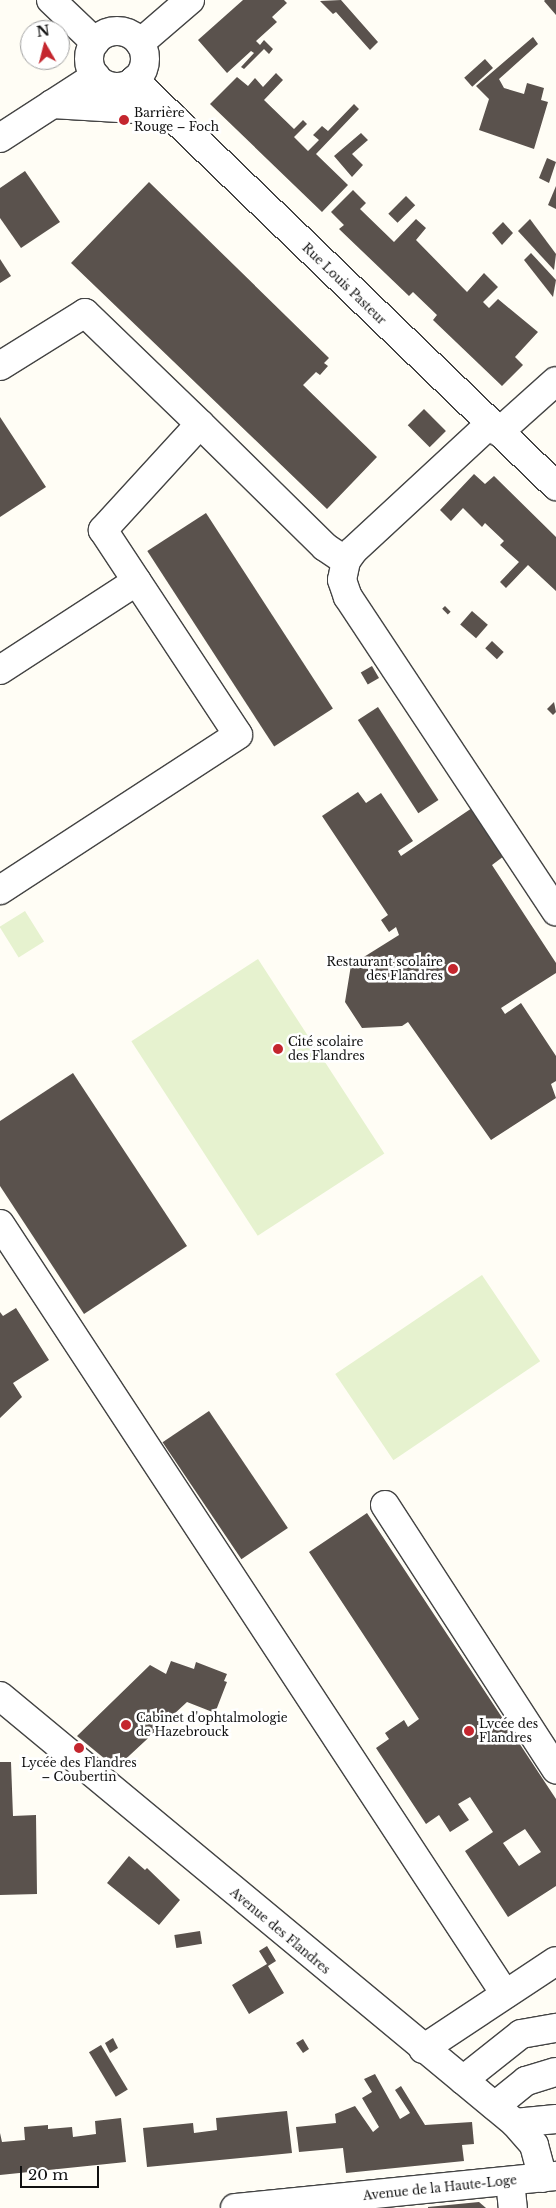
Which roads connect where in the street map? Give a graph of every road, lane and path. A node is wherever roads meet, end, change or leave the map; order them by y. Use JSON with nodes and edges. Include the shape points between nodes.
{"nodes":[{"id":1,"x":51,"y":0,"type":"edge"},
{"id":2,"x":190,"y":0,"type":"edge"},
{"id":3,"x":95,"y":42,"type":"junction"},
{"id":4,"x":140,"y":43,"type":"junction"},
{"id":5,"x":96,"y":76,"type":"junction"},
{"id":6,"x":134,"y":80,"type":"junction"},
{"id":7,"x":52,"y":104,"type":"junction"},
{"id":8,"x":165,"y":111,"type":"junction"},
{"id":9,"x":0,"y":138,"type":"edge"},
{"id":10,"x":0,"y":366,"type":"edge"},
{"id":11,"x":556,"y":381,"type":"edge"},
{"id":12,"x":200,"y":424,"type":"junction"},
{"id":13,"x":494,"y":428,"type":"junction"},
{"id":14,"x":556,"y":486,"type":"edge"},
{"id":15,"x":346,"y":561,"type":"junction"},
{"id":16,"x":137,"y":581,"type":"junction"},
{"id":17,"x":0,"y":670,"type":"edge"},
{"id":18,"x":0,"y":890,"type":"edge"},
{"id":19,"x":556,"y":911,"type":"edge"},
{"id":20,"x":0,"y":1224,"type":"edge"},
{"id":21,"x":386,"y":1505,"type":"dead end"},
{"id":22,"x":0,"y":1696,"type":"edge"},
{"id":23,"x":556,"y":1769,"type":"edge"},
{"id":24,"x":556,"y":1961,"type":"edge"},
{"id":25,"x":505,"y":1994,"type":"junction"},
{"id":26,"x":556,"y":2028,"type":"edge"},
{"id":27,"x":423,"y":2049,"type":"junction"},
{"id":28,"x":556,"y":2072,"type":"edge"},
{"id":29,"x":463,"y":2080,"type":"junction"},
{"id":30,"x":505,"y":2115,"type":"junction"},
{"id":31,"x":556,"y":2119,"type":"edge"},
{"id":32,"x":550,"y":2177,"type":"edge"},
{"id":33,"x":510,"y":2181,"type":"junction"},
{"id":34,"x":235,"y":2208,"type":"edge"},
{"id":35,"x":513,"y":2208,"type":"edge"}],
"edges":[{"from":1,"to":3,"type":"street"},
{"from":2,"to":4,"type":"street"},
{"from":3,"to":4,"type":"street","via":[[116,31],[129,34]]},
{"from":3,"to":5,"type":"street","via":[[90,59]]},
{"from":4,"to":6,"type":"street","via":[[144,65]]},
{"from":5,"to":6,"type":"street","via":[[116,86]]},
{"from":5,"to":7,"type":"street"},
{"from":6,"to":8,"type":"street","name":"Rue Louis Pasteur"},
{"from":7,"to":8,"type":"street"},
{"from":7,"to":9,"type":"street"},
{"from":8,"to":13,"type":"street","name":"Rue Louis Pasteur"},
{"from":10,"to":12,"type":"street","via":[[85,313]]},
{"from":11,"to":13,"type":"street"},
{"from":12,"to":15,"type":"street","via":[[325,547]]},
{"from":12,"to":16,"type":"street","via":[[103,530]]},
{"from":13,"to":14,"type":"street","name":"Rue Louis Pasteur"},
{"from":13,"to":15,"type":"street"},
{"from":15,"to":19,"type":"street","via":[[342,580],[348,597]]},
{"from":16,"to":17,"type":"street"},
{"from":16,"to":18,"type":"street","via":[[238,735]]},
{"from":20,"to":25,"type":"street"},
{"from":21,"to":23,"type":"street"},
{"from":22,"to":27,"type":"street","name":"Avenue des Flandres"},
{"from":24,"to":25,"type":"street"},
{"from":25,"to":27,"type":"street"},
{"from":26,"to":29,"type":"street","via":[[526,2031],[514,2037]]},
{"from":27,"to":29,"type":"street","name":"Avenue des Flandres"},
{"from":28,"to":30,"type":"street","via":[[526,2081]]},
{"from":29,"to":30,"type":"street","name":"Avenue des Flandres"},
{"from":30,"to":31,"type":"street"},
{"from":30,"to":32,"type":"street","name":"Avenue des Flandres","via":[[534,2145]]},
{"from":32,"to":33,"type":"street","name":"Avenue de la Haute-Loge"},
{"from":33,"to":34,"type":"street","name":"Avenue de la Haute-Loge"},
{"from":33,"to":35,"type":"street"}]}
